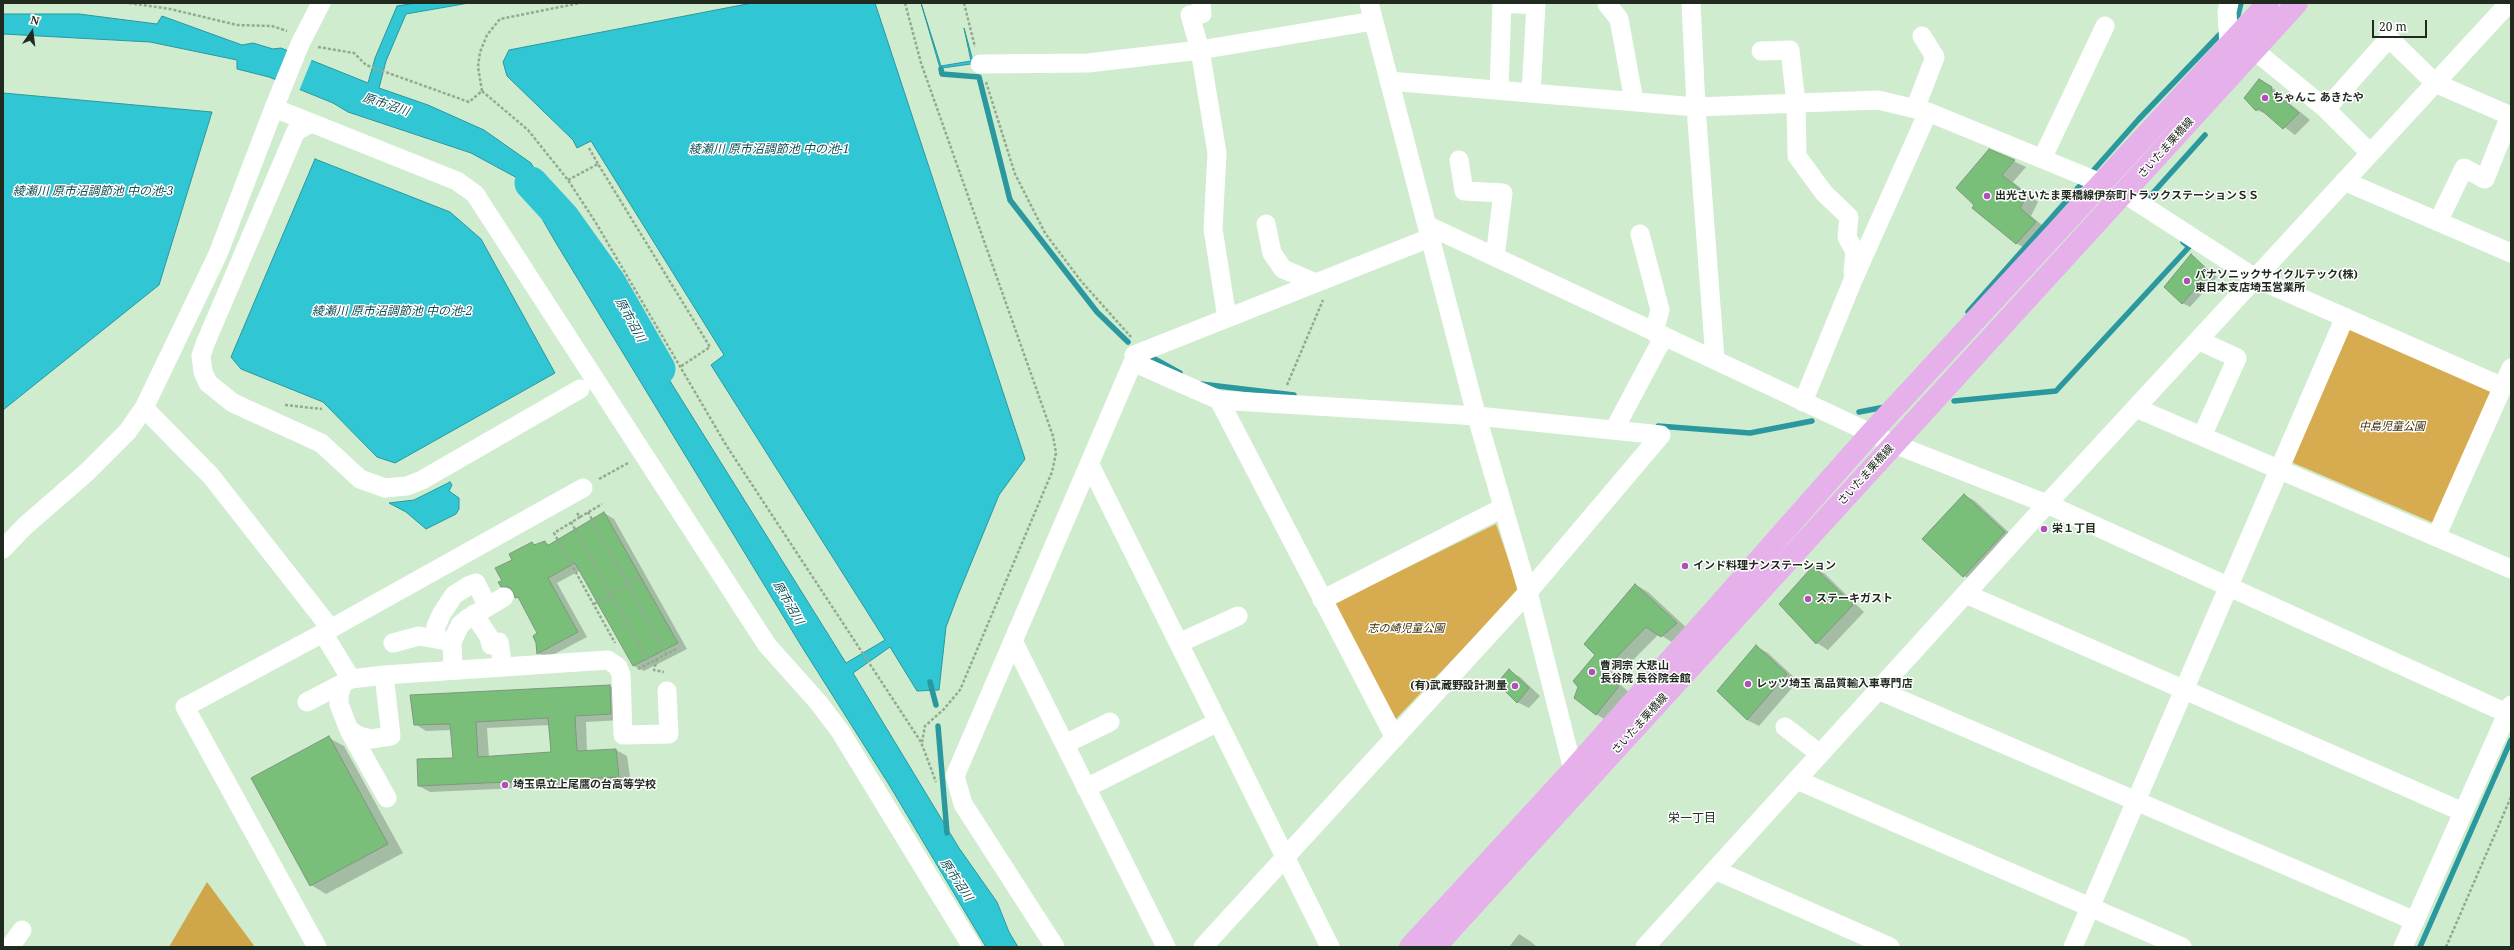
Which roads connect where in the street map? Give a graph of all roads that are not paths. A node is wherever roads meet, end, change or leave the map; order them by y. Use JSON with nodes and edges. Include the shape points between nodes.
{"nodes":[{"id":1,"x":321,"y":3,"type":"edge"},
{"id":2,"x":1201,"y":3,"type":"edge"},
{"id":3,"x":1369,"y":3,"type":"edge"},
{"id":4,"x":1691,"y":3,"type":"edge"},
{"id":5,"x":2229,"y":3,"type":"edge"},
{"id":6,"x":2268,"y":3,"type":"edge"},
{"id":7,"x":2297,"y":3,"type":"edge"},
{"id":8,"x":2509,"y":3,"type":"edge"},
{"id":9,"x":1607,"y":4,"type":"dead end"},
{"id":10,"x":1373,"y":21,"type":"junction"},
{"id":11,"x":2105,"y":26,"type":"dead end"},
{"id":12,"x":1922,"y":36,"type":"dead end"},
{"id":13,"x":2229,"y":46,"type":"junction"},
{"id":14,"x":1200,"y":50,"type":"junction"},
{"id":15,"x":2254,"y":50,"type":"junction"},
{"id":16,"x":1761,"y":51,"type":"dead end"},
{"id":17,"x":980,"y":64,"type":"road end"},
{"id":18,"x":1389,"y":80,"type":"junction"},
{"id":19,"x":2435,"y":83,"type":"junction"},
{"id":20,"x":1499,"y":90,"type":"junction"},
{"id":21,"x":1531,"y":93,"type":"junction"},
{"id":22,"x":278,"y":99,"type":"junction"},
{"id":23,"x":1634,"y":102,"type":"junction"},
{"id":24,"x":1796,"y":103,"type":"junction"},
{"id":25,"x":1696,"y":107,"type":"junction"},
{"id":26,"x":2326,"y":109,"type":"junction"},
{"id":27,"x":1921,"y":111,"type":"junction"},
{"id":28,"x":2511,"y":116,"type":"edge"},
{"id":29,"x":311,"y":122,"type":"junction"},
{"id":30,"x":2370,"y":153,"type":"junction"},
{"id":31,"x":2042,"y":159,"type":"junction"},
{"id":32,"x":1459,"y":160,"type":"dead end"},
{"id":33,"x":2344,"y":182,"type":"junction"},
{"id":34,"x":2101,"y":183,"type":"junction"},
{"id":35,"x":2136,"y":201,"type":"junction"},
{"id":36,"x":2438,"y":222,"type":"junction"},
{"id":37,"x":1266,"y":224,"type":"dead end"},
{"id":38,"x":1430,"y":232,"type":"junction"},
{"id":39,"x":1640,"y":234,"type":"dead end"},
{"id":40,"x":2511,"y":253,"type":"edge"},
{"id":41,"x":1495,"y":257,"type":"junction"},
{"id":42,"x":2255,"y":278,"type":"junction"},
{"id":43,"x":1853,"y":280,"type":"junction"},
{"id":44,"x":1316,"y":283,"type":"junction"},
{"id":45,"x":2345,"y":317,"type":"junction"},
{"id":46,"x":1227,"y":318,"type":"junction"},
{"id":47,"x":1659,"y":334,"type":"junction"},
{"id":48,"x":2198,"y":340,"type":"junction"},
{"id":49,"x":1134,"y":355,"type":"road end"},
{"id":50,"x":1715,"y":359,"type":"junction"},
{"id":51,"x":2511,"y":368,"type":"edge"},
{"id":52,"x":2503,"y":387,"type":"junction"},
{"id":53,"x":580,"y":389,"type":"dead end"},
{"id":54,"x":1218,"y":400,"type":"junction"},
{"id":55,"x":1803,"y":402,"type":"junction"},
{"id":56,"x":144,"y":408,"type":"junction"},
{"id":57,"x":2136,"y":408,"type":"junction"},
{"id":58,"x":1476,"y":411,"type":"junction"},
{"id":59,"x":1617,"y":425,"type":"junction"},
{"id":60,"x":1871,"y":433,"type":"junction"},
{"id":61,"x":2202,"y":436,"type":"junction"},
{"id":62,"x":1894,"y":444,"type":"junction"},
{"id":63,"x":1090,"y":465,"type":"junction"},
{"id":64,"x":2278,"y":469,"type":"junction"},
{"id":65,"x":576,"y":493,"type":"road end"},
{"id":66,"x":2047,"y":504,"type":"junction"},
{"id":67,"x":1502,"y":508,"type":"junction"},
{"id":68,"x":2436,"y":537,"type":"junction"},
{"id":69,"x":3,"y":549,"type":"edge"},
{"id":70,"x":2511,"y":569,"type":"edge"},
{"id":71,"x":2230,"y":586,"type":"junction"},
{"id":72,"x":1528,"y":592,"type":"junction"},
{"id":73,"x":1966,"y":594,"type":"junction"},
{"id":74,"x":1322,"y":600,"type":"junction"},
{"id":75,"x":482,"y":611,"type":"junction"},
{"id":76,"x":442,"y":613,"type":"junction"},
{"id":77,"x":1238,"y":616,"type":"dead end"},
{"id":78,"x":327,"y":631,"type":"junction"},
{"id":79,"x":444,"y":640,"type":"junction"},
{"id":80,"x":1013,"y":641,"type":"junction"},
{"id":81,"x":393,"y":643,"type":"dead end"},
{"id":82,"x":1179,"y":643,"type":"junction"},
{"id":83,"x":504,"y":667,"type":"junction"},
{"id":84,"x":453,"y":670,"type":"junction"},
{"id":85,"x":384,"y":675,"type":"junction"},
{"id":86,"x":347,"y":681,"type":"junction"},
{"id":87,"x":1878,"y":690,"type":"junction"},
{"id":88,"x":2183,"y":690,"type":"junction"},
{"id":89,"x":667,"y":691,"type":"dead end"},
{"id":90,"x":307,"y":702,"type":"dead end"},
{"id":91,"x":2510,"y":711,"type":"edge"},
{"id":92,"x":1110,"y":722,"type":"dead end"},
{"id":93,"x":1218,"y":722,"type":"junction"},
{"id":94,"x":1785,"y":727,"type":"dead end"},
{"id":95,"x":349,"y":730,"type":"junction"},
{"id":96,"x":1395,"y":738,"type":"junction"},
{"id":97,"x":1065,"y":744,"type":"junction"},
{"id":98,"x":1820,"y":754,"type":"junction"},
{"id":99,"x":1580,"y":776,"type":"junction"},
{"id":100,"x":1797,"y":780,"type":"junction"},
{"id":101,"x":1086,"y":788,"type":"junction"},
{"id":102,"x":387,"y":798,"type":"dead end"},
{"id":103,"x":2135,"y":802,"type":"junction"},
{"id":104,"x":2463,"y":812,"type":"junction"},
{"id":105,"x":1285,"y":857,"type":"junction"},
{"id":106,"x":1715,"y":870,"type":"junction"},
{"id":107,"x":2090,"y":907,"type":"junction"},
{"id":108,"x":2414,"y":921,"type":"junction"},
{"id":109,"x":22,"y":930,"type":"dead end"},
{"id":110,"x":10,"y":947,"type":"edge"},
{"id":111,"x":317,"y":947,"type":"edge"},
{"id":112,"x":972,"y":947,"type":"edge"},
{"id":113,"x":1055,"y":947,"type":"edge"},
{"id":114,"x":1166,"y":947,"type":"edge"},
{"id":115,"x":1204,"y":947,"type":"edge"},
{"id":116,"x":1330,"y":947,"type":"edge"},
{"id":117,"x":1410,"y":947,"type":"edge"},
{"id":118,"x":1436,"y":947,"type":"edge"},
{"id":119,"x":1645,"y":947,"type":"edge"},
{"id":120,"x":1890,"y":947,"type":"edge"},
{"id":121,"x":2073,"y":947,"type":"edge"},
{"id":122,"x":2182,"y":947,"type":"edge"},
{"id":123,"x":2403,"y":947,"type":"edge"}],
"edges":[{"from":1,"to":22,"type":"street","via":[[301,42]]},
{"from":2,"to":14,"type":"street","via":[[1202,14],[1190,15]]},
{"from":3,"to":10,"type":"street"},
{"from":4,"to":25,"type":"street"},
{"from":5,"to":13,"type":"street"},
{"from":6,"to":13,"type":"main road","name":"さいたま栗橋線"},
{"from":7,"to":15,"type":"main road","name":"さいたま栗橋線"},
{"from":8,"to":19,"type":"street"},
{"from":9,"to":23,"type":"street","via":[[1619,19]]},
{"from":10,"to":14,"type":"street"},
{"from":10,"to":18,"type":"street"},
{"from":11,"to":31,"type":"street"},
{"from":12,"to":27,"type":"street","via":[[1935,57]]},
{"from":13,"to":34,"type":"main road","name":"さいたま栗橋線"},
{"from":14,"to":17,"type":"street","via":[[1088,63]]},
{"from":14,"to":46,"type":"street","via":[[1217,153],[1213,229]]},
{"from":15,"to":26,"type":"street"},
{"from":15,"to":35,"type":"main road","name":"さいたま栗橋線"},
{"from":16,"to":24,"type":"street","via":[[1790,50]]},
{"from":18,"to":20,"type":"street"},
{"from":18,"to":38,"type":"street"},
{"from":19,"to":26,"type":"street","via":[[2389,38]]},
{"from":19,"to":28,"type":"street"},
{"from":19,"to":30,"type":"street"},
{"from":20,"to":21,"type":"street"},
{"from":20,"to":21,"type":"street","via":[[1502,3],[1536,5]]},
{"from":21,"to":23,"type":"street"},
{"from":22,"to":29,"type":"street"},
{"from":22,"to":56,"type":"street","via":[[218,254]]},
{"from":23,"to":25,"type":"street"},
{"from":24,"to":25,"type":"street"},
{"from":24,"to":27,"type":"street","via":[[1878,100]]},
{"from":24,"to":43,"type":"street","via":[[1797,156],[1824,193],[1849,217],[1847,237],[1855,252]]},
{"from":25,"to":50,"type":"street"},
{"from":26,"to":30,"type":"street"},
{"from":27,"to":31,"type":"street"},
{"from":27,"to":43,"type":"street"},
{"from":28,"to":36,"type":"street","via":[[2485,179],[2464,168]]},
{"from":29,"to":53,"type":"street","via":[[296,131],[205,344],[201,356],[203,372],[208,383],[233,403],[321,443],[360,479],[373,485],[391,488],[407,486],[422,480]]},
{"from":29,"to":112,"type":"street","via":[[457,181],[475,194],[767,645],[840,731]]},
{"from":30,"to":33,"type":"street"},
{"from":31,"to":34,"type":"street"},
{"from":32,"to":41,"type":"street","via":[[1464,191],[1503,192]]},
{"from":33,"to":36,"type":"street"},
{"from":33,"to":42,"type":"street"},
{"from":34,"to":60,"type":"main road","name":"さいたま栗橋線"},
{"from":35,"to":42,"type":"street"},
{"from":35,"to":62,"type":"main road","name":"さいたま栗橋線"},
{"from":36,"to":40,"type":"street"},
{"from":37,"to":44,"type":"street","via":[[1272,253],[1283,269]]},
{"from":38,"to":41,"type":"street"},
{"from":38,"to":44,"type":"street"},
{"from":38,"to":58,"type":"street"},
{"from":39,"to":47,"type":"street","via":[[1660,310]]},
{"from":41,"to":47,"type":"street"},
{"from":42,"to":45,"type":"street"},
{"from":42,"to":48,"type":"street"},
{"from":43,"to":55,"type":"street"},
{"from":44,"to":46,"type":"street"},
{"from":45,"to":52,"type":"street"},
{"from":45,"to":64,"type":"street"},
{"from":46,"to":49,"type":"street"},
{"from":47,"to":50,"type":"street"},
{"from":47,"to":59,"type":"street"},
{"from":48,"to":57,"type":"street"},
{"from":48,"to":61,"type":"street","via":[[2237,358]]},
{"from":50,"to":55,"type":"street"},
{"from":51,"to":52,"type":"street"},
{"from":52,"to":68,"type":"street"},
{"from":54,"to":58,"type":"street"},
{"from":54,"to":63,"type":"street","via":[[1133,362]]},
{"from":54,"to":74,"type":"street"},
{"from":55,"to":60,"type":"street"},
{"from":56,"to":69,"type":"street","via":[[128,431]]},
{"from":56,"to":78,"type":"street","via":[[211,476]]},
{"from":57,"to":61,"type":"street"},
{"from":57,"to":66,"type":"street"},
{"from":58,"to":59,"type":"street"},
{"from":58,"to":67,"type":"street"},
{"from":59,"to":72,"type":"street","via":[[1661,435]]},
{"from":60,"to":62,"type":"street"},
{"from":60,"to":99,"type":"main road","name":"さいたま栗橋線"},
{"from":61,"to":64,"type":"street"},
{"from":62,"to":66,"type":"street"},
{"from":62,"to":99,"type":"main road","name":"さいたま栗橋線"},
{"from":63,"to":80,"type":"street"},
{"from":63,"to":82,"type":"street"},
{"from":64,"to":68,"type":"street"},
{"from":64,"to":71,"type":"street"},
{"from":65,"to":78,"type":"street"},
{"from":66,"to":71,"type":"street"},
{"from":66,"to":73,"type":"street"},
{"from":67,"to":72,"type":"street"},
{"from":67,"to":74,"type":"street"},
{"from":68,"to":70,"type":"street"},
{"from":71,"to":88,"type":"street"},
{"from":71,"to":91,"type":"street"},
{"from":72,"to":96,"type":"street"},
{"from":72,"to":99,"type":"street"},
{"from":73,"to":87,"type":"street"},
{"from":73,"to":88,"type":"street"},
{"from":74,"to":96,"type":"street"},
{"from":75,"to":76,"type":"street"},
{"from":75,"to":76,"type":"street","via":[[476,583],[454,595]]},
{"from":75,"to":79,"type":"street"},
{"from":75,"to":83,"type":"street","via":[[491,645],[499,642]]},
{"from":76,"to":79,"type":"street","via":[[436,626]]},
{"from":77,"to":82,"type":"street"},
{"from":78,"to":86,"type":"street"},
{"from":78,"to":111,"type":"street","via":[[185,707]]},
{"from":79,"to":81,"type":"street","via":[[419,636]]},
{"from":79,"to":84,"type":"street"},
{"from":80,"to":97,"type":"street"},
{"from":80,"to":113,"type":"street","via":[[955,776],[963,804]]},
{"from":82,"to":93,"type":"street"},
{"from":83,"to":84,"type":"street"},
{"from":83,"to":89,"type":"street","via":[[601,660],[614,663],[621,675],[623,735],[669,734]]},
{"from":84,"to":85,"type":"street"},
{"from":85,"to":86,"type":"street"},
{"from":85,"to":95,"type":"street","via":[[391,736],[371,739]]},
{"from":86,"to":90,"type":"street"},
{"from":86,"to":95,"type":"street","via":[[339,695],[339,704]]},
{"from":87,"to":98,"type":"street"},
{"from":87,"to":103,"type":"street"},
{"from":88,"to":103,"type":"street"},
{"from":88,"to":104,"type":"street"},
{"from":91,"to":104,"type":"street"},
{"from":92,"to":97,"type":"street"},
{"from":93,"to":101,"type":"street"},
{"from":93,"to":105,"type":"street"},
{"from":94,"to":98,"type":"street"},
{"from":95,"to":102,"type":"street"},
{"from":96,"to":105,"type":"street"},
{"from":97,"to":101,"type":"street"},
{"from":98,"to":100,"type":"street"},
{"from":99,"to":117,"type":"main road","name":"さいたま栗橋線"},
{"from":99,"to":118,"type":"main road","name":"さいたま栗橋線"},
{"from":100,"to":106,"type":"street"},
{"from":100,"to":107,"type":"street"},
{"from":101,"to":114,"type":"street"},
{"from":103,"to":107,"type":"street"},
{"from":103,"to":108,"type":"street"},
{"from":104,"to":108,"type":"street"},
{"from":105,"to":115,"type":"street"},
{"from":105,"to":116,"type":"street"},
{"from":106,"to":119,"type":"street"},
{"from":106,"to":120,"type":"street"},
{"from":107,"to":121,"type":"street"},
{"from":107,"to":122,"type":"street"},
{"from":108,"to":123,"type":"street"},
{"from":109,"to":110,"type":"street"}]}
